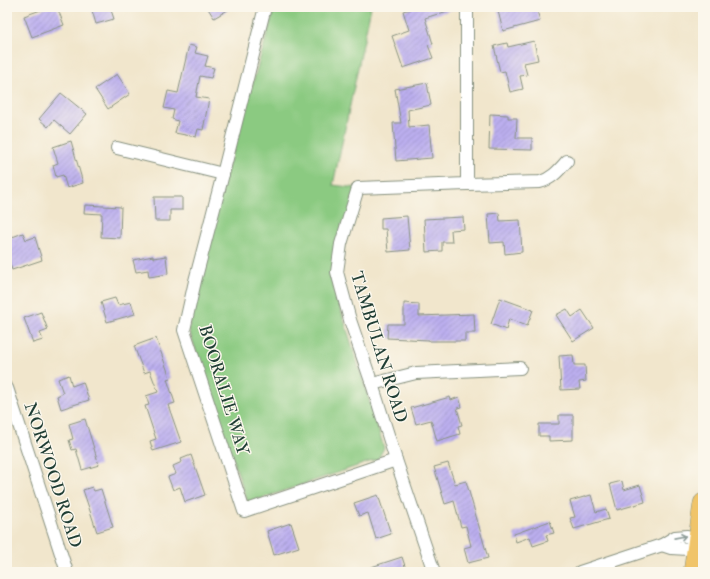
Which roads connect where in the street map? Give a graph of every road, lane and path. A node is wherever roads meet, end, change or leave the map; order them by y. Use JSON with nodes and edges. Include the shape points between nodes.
{"nodes":[{"id":1,"x":265,"y":7,"type":"edge"},
{"id":2,"x":467,"y":7,"type":"edge"},
{"id":3,"x":117,"y":148,"type":"dead end"},
{"id":4,"x":567,"y":161,"type":"dead end"},
{"id":5,"x":223,"y":174,"type":"junction"},
{"id":6,"x":466,"y":184,"type":"junction"},
{"id":7,"x":520,"y":368,"type":"dead end"},
{"id":8,"x":372,"y":384,"type":"junction"},
{"id":9,"x":7,"y":388,"type":"edge"},
{"id":10,"x":396,"y":460,"type":"junction"},
{"id":11,"x":703,"y":503,"type":"edge"},
{"id":12,"x":700,"y":543,"type":"edge"},
{"id":13,"x":67,"y":572,"type":"edge"},
{"id":14,"x":434,"y":572,"type":"edge"},
{"id":15,"x":580,"y":572,"type":"edge"},
{"id":16,"x":693,"y":572,"type":"edge"}],
"edges":[{"from":1,"to":5,"type":"street","name":"BOORALIE WAY"},
{"from":2,"to":6,"type":"street"},
{"from":3,"to":5,"type":"street"},
{"from":4,"to":6,"type":"street","name":"TAMBULAN ROAD","via":[[552,177],[540,182]]},
{"from":5,"to":10,"type":"street","name":"BOORALIE WAY","via":[[184,330],[244,510]]},
{"from":6,"to":8,"type":"street","name":"TAMBULAN ROAD","via":[[358,188],[341,244],[337,272]]},
{"from":7,"to":8,"type":"street","via":[[416,373]]},
{"from":8,"to":10,"type":"street","name":"TAMBULAN ROAD"},
{"from":9,"to":13,"type":"street","name":"NORWOOD ROAD"},
{"from":10,"to":14,"type":"street","name":"TAMBULAN ROAD"},
{"from":11,"to":12,"type":"main road"},
{"from":12,"to":15,"type":"street","via":[[688,549],[671,548],[662,544]]},
{"from":12,"to":16,"type":"main road"}]}
